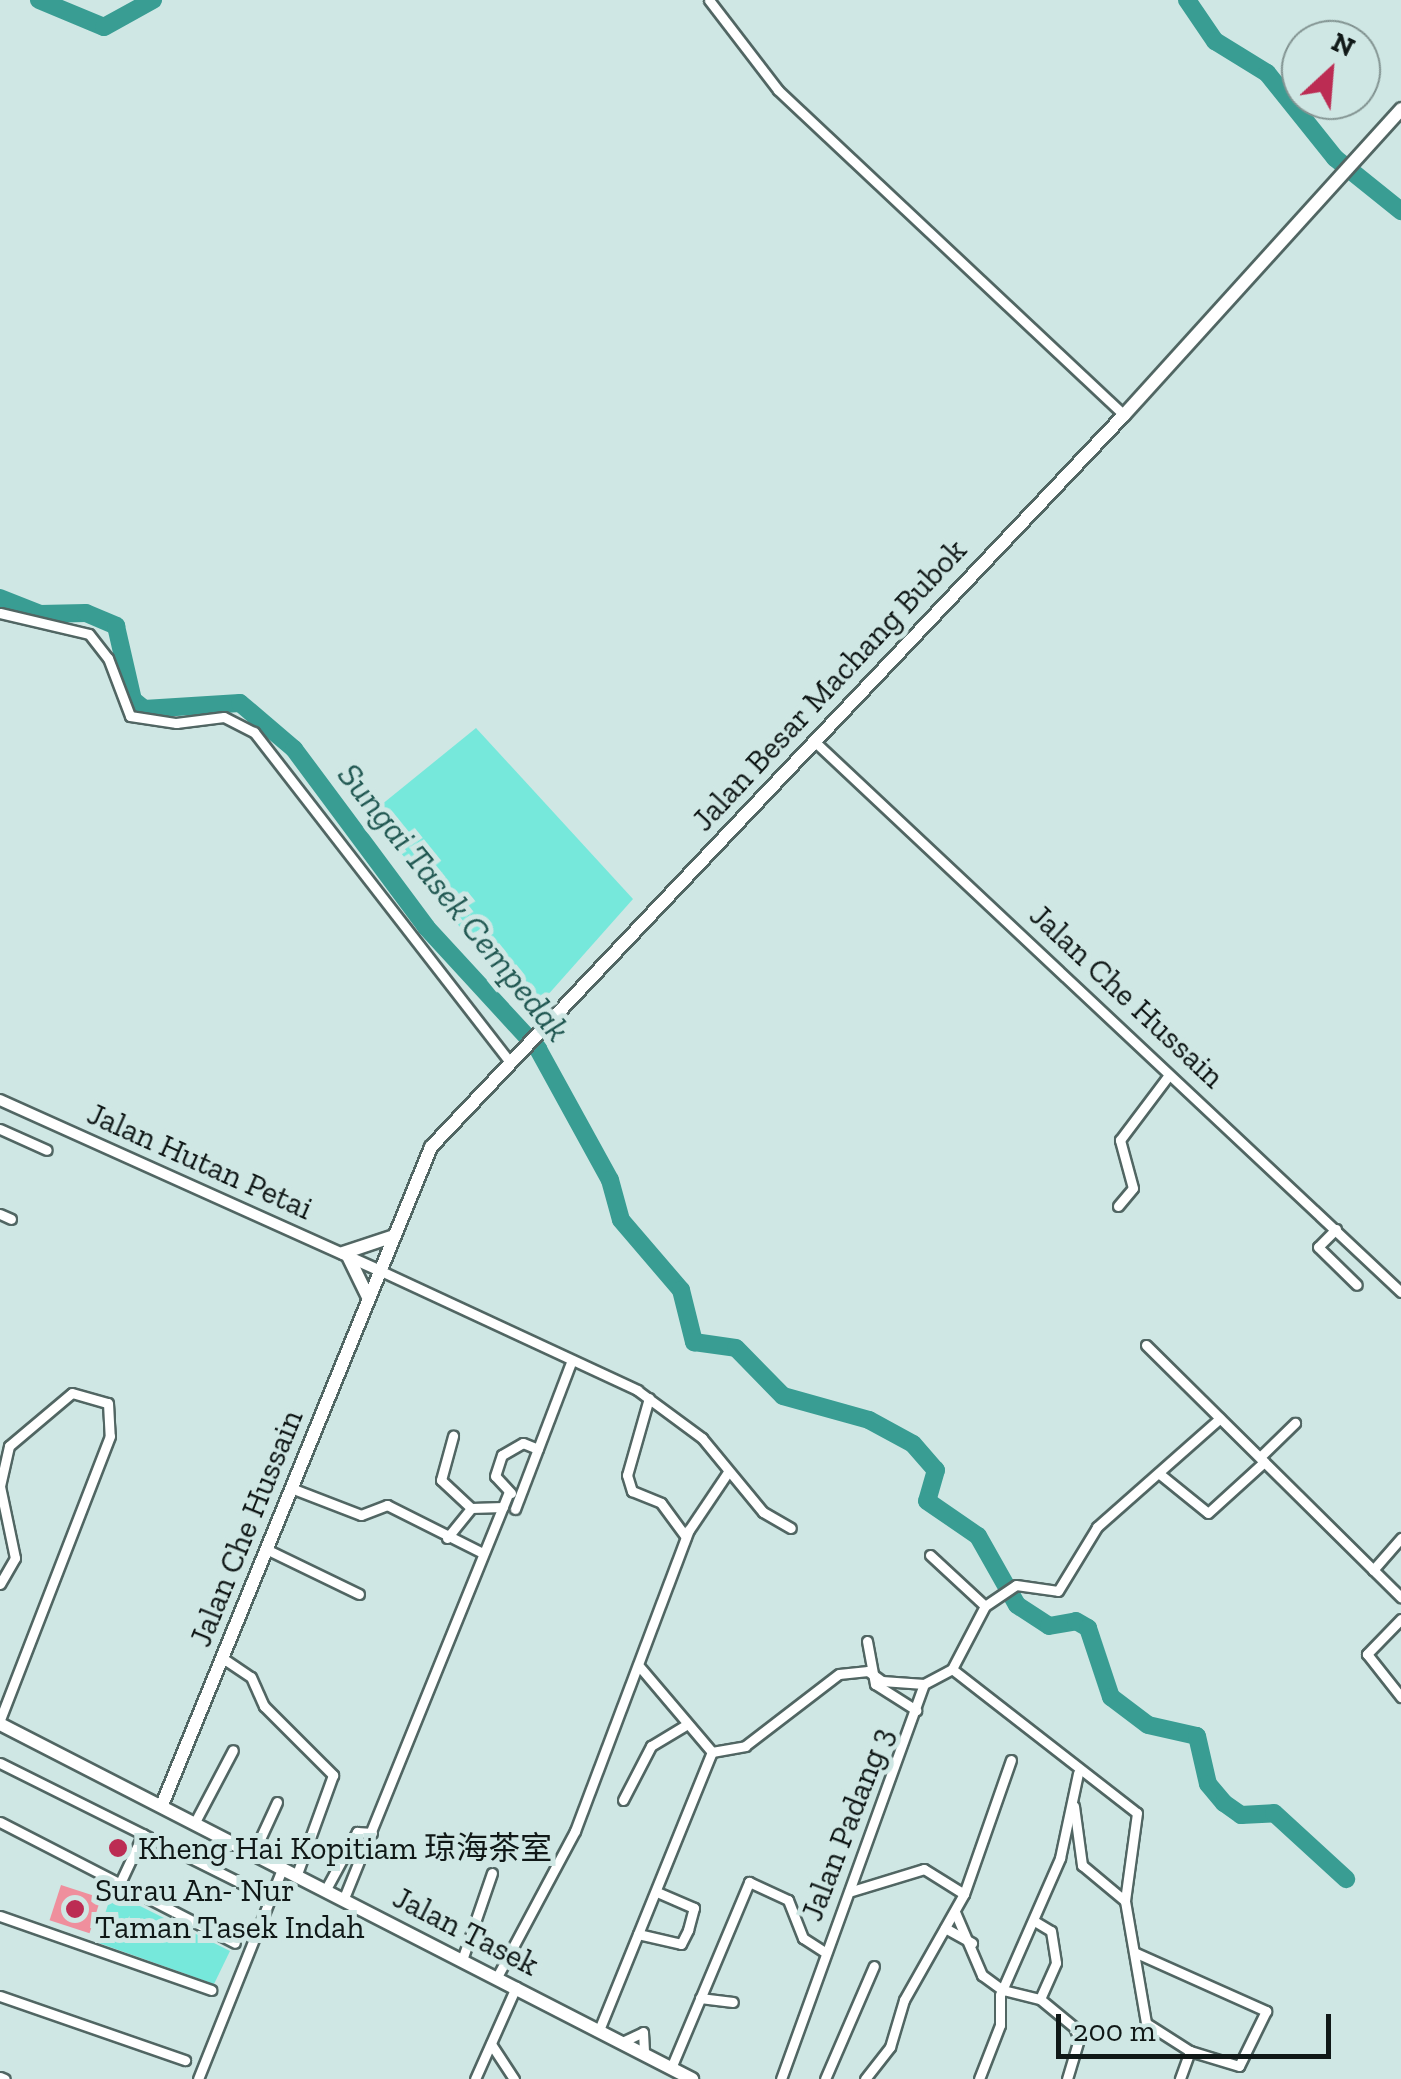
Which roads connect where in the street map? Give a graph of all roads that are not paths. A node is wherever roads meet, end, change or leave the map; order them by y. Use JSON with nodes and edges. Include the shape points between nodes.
{"nodes":[{"id":1,"x":709,"y":0,"type":"edge"},
{"id":2,"x":1401,"y":109,"type":"edge"},
{"id":3,"x":1124,"y":416,"type":"junction"},
{"id":4,"x":0,"y":613,"type":"edge"},
{"id":5,"x":814,"y":741,"type":"junction"},
{"id":6,"x":508,"y":1059,"type":"junction"},
{"id":7,"x":1169,"y":1075,"type":"junction"},
{"id":8,"x":0,"y":1100,"type":"edge"},
{"id":9,"x":0,"y":1129,"type":"edge"},
{"id":10,"x":46,"y":1150,"type":"dead end"},
{"id":11,"x":1118,"y":1206,"type":"dead end"},
{"id":12,"x":0,"y":1214,"type":"edge"},
{"id":13,"x":11,"y":1219,"type":"dead end"},
{"id":14,"x":1336,"y":1229,"type":"junction"},
{"id":15,"x":393,"y":1235,"type":"junction"},
{"id":16,"x":345,"y":1255,"type":"junction"},
{"id":17,"x":378,"y":1270,"type":"junction"},
{"id":18,"x":1356,"y":1285,"type":"dead end"},
{"id":19,"x":1401,"y":1292,"type":"edge"},
{"id":20,"x":368,"y":1297,"type":"junction"},
{"id":21,"x":1146,"y":1345,"type":"dead end"},
{"id":22,"x":570,"y":1362,"type":"junction"},
{"id":23,"x":650,"y":1398,"type":"junction"},
{"id":24,"x":1220,"y":1418,"type":"junction"},
{"id":25,"x":1295,"y":1423,"type":"dead end"},
{"id":26,"x":453,"y":1436,"type":"dead end"},
{"id":27,"x":537,"y":1448,"type":"junction"},
{"id":28,"x":1262,"y":1460,"type":"junction"},
{"id":29,"x":728,"y":1472,"type":"junction"},
{"id":30,"x":1160,"y":1475,"type":"junction"},
{"id":31,"x":291,"y":1488,"type":"junction"},
{"id":32,"x":513,"y":1493,"type":"junction"},
{"id":33,"x":503,"y":1507,"type":"junction"},
{"id":34,"x":471,"y":1508,"type":"junction"},
{"id":35,"x":515,"y":1509,"type":"dead end"},
{"id":36,"x":791,"y":1528,"type":"dead end"},
{"id":37,"x":686,"y":1537,"type":"junction"},
{"id":38,"x":447,"y":1538,"type":"junction"},
{"id":39,"x":1401,"y":1538,"type":"edge"},
{"id":40,"x":268,"y":1550,"type":"junction"},
{"id":41,"x":482,"y":1553,"type":"junction"},
{"id":42,"x":930,"y":1556,"type":"dead end"},
{"id":43,"x":1373,"y":1570,"type":"junction"},
{"id":44,"x":0,"y":1584,"type":"edge"},
{"id":45,"x":359,"y":1594,"type":"dead end"},
{"id":46,"x":1401,"y":1597,"type":"edge"},
{"id":47,"x":985,"y":1606,"type":"junction"},
{"id":48,"x":1401,"y":1619,"type":"edge"},
{"id":49,"x":866,"y":1641,"type":"dead end"},
{"id":50,"x":224,"y":1659,"type":"junction"},
{"id":51,"x":640,"y":1668,"type":"junction"},
{"id":52,"x":952,"y":1669,"type":"junction"},
{"id":53,"x":868,"y":1670,"type":"junction"},
{"id":54,"x":924,"y":1684,"type":"junction"},
{"id":55,"x":1400,"y":1697,"type":"edge"},
{"id":56,"x":916,"y":1710,"type":"junction"},
{"id":57,"x":0,"y":1722,"type":"edge"},
{"id":58,"x":684,"y":1726,"type":"junction"},
{"id":59,"x":233,"y":1750,"type":"dead end"},
{"id":60,"x":712,"y":1752,"type":"junction"},
{"id":61,"x":1011,"y":1760,"type":"dead end"},
{"id":62,"x":0,"y":1762,"type":"edge"},
{"id":63,"x":1078,"y":1772,"type":"junction"},
{"id":64,"x":623,"y":1800,"type":"dead end"},
{"id":65,"x":278,"y":1802,"type":"dead end"},
{"id":66,"x":1074,"y":1804,"type":"junction"},
{"id":67,"x":162,"y":1805,"type":"junction"},
{"id":68,"x":0,"y":1822,"type":"edge"},
{"id":69,"x":195,"y":1822,"type":"junction"},
{"id":70,"x":372,"y":1833,"type":"junction"},
{"id":71,"x":144,"y":1834,"type":"junction"},
{"id":72,"x":254,"y":1852,"type":"junction"},
{"id":73,"x":283,"y":1867,"type":"junction"},
{"id":74,"x":492,"y":1873,"type":"dead end"},
{"id":75,"x":297,"y":1874,"type":"junction"},
{"id":76,"x":120,"y":1884,"type":"junction"},
{"id":77,"x":326,"y":1889,"type":"junction"},
{"id":78,"x":852,"y":1891,"type":"junction"},
{"id":79,"x":657,"y":1892,"type":"junction"},
{"id":80,"x":964,"y":1894,"type":"junction"},
{"id":81,"x":269,"y":1897,"type":"junction"},
{"id":82,"x":344,"y":1898,"type":"junction"},
{"id":83,"x":1124,"y":1901,"type":"junction"},
{"id":84,"x":955,"y":1912,"type":"junction"},
{"id":85,"x":0,"y":1916,"type":"edge"},
{"id":86,"x":1036,"y":1922,"type":"junction"},
{"id":87,"x":945,"y":1928,"type":"junction"},
{"id":88,"x":638,"y":1934,"type":"junction"},
{"id":89,"x":235,"y":1943,"type":"dead end"},
{"id":90,"x":972,"y":1943,"type":"junction"},
{"id":91,"x":823,"y":1952,"type":"junction"},
{"id":92,"x":1134,"y":1952,"type":"junction"},
{"id":93,"x":462,"y":1960,"type":"junction"},
{"id":94,"x":874,"y":1966,"type":"dead end"},
{"id":95,"x":497,"y":1977,"type":"junction"},
{"id":96,"x":516,"y":1987,"type":"junction"},
{"id":97,"x":211,"y":1990,"type":"dead end"},
{"id":98,"x":1003,"y":1990,"type":"junction"},
{"id":99,"x":0,"y":1996,"type":"edge"},
{"id":100,"x":700,"y":1998,"type":"junction"},
{"id":101,"x":1040,"y":1999,"type":"junction"},
{"id":102,"x":733,"y":2002,"type":"dead end"},
{"id":103,"x":599,"y":2030,"type":"junction"},
{"id":104,"x":490,"y":2044,"type":"junction"},
{"id":105,"x":1190,"y":2051,"type":"junction"},
{"id":106,"x":185,"y":2060,"type":"dead end"},
{"id":107,"x":671,"y":2068,"type":"junction"},
{"id":108,"x":198,"y":2079,"type":"edge"},
{"id":109,"x":475,"y":2079,"type":"edge"},
{"id":110,"x":514,"y":2079,"type":"edge"},
{"id":111,"x":692,"y":2079,"type":"edge"},
{"id":112,"x":781,"y":2079,"type":"edge"},
{"id":113,"x":825,"y":2079,"type":"edge"},
{"id":114,"x":866,"y":2079,"type":"edge"},
{"id":115,"x":979,"y":2079,"type":"edge"},
{"id":116,"x":1067,"y":2079,"type":"edge"},
{"id":117,"x":1180,"y":2079,"type":"edge"}],
"edges":[{"from":1,"to":3,"type":"street","via":[[778,90]]},
{"from":2,"to":3,"type":"main road","name":"Jalan Besar Machang Bubok"},
{"from":3,"to":5,"type":"main road","name":"Jalan Besar Machang Bubok"},
{"from":4,"to":6,"type":"street","via":[[89,634],[108,658],[130,716],[176,724],[224,717],[254,732]]},
{"from":5,"to":6,"type":"main road","name":"Jalan Besar Machang Bubok"},
{"from":5,"to":7,"type":"street","name":"Jalan Che Hussain"},
{"from":6,"to":15,"type":"main road","name":"Jalan Besar Machang Bubok","via":[[431,1147]]},
{"from":7,"to":11,"type":"street","via":[[1120,1140],[1133,1188]]},
{"from":7,"to":14,"type":"street","name":"Jalan Che Hussain"},
{"from":8,"to":16,"type":"street","name":"Jalan Hutan Petai"},
{"from":9,"to":10,"type":"street"},
{"from":12,"to":13,"type":"street"},
{"from":14,"to":18,"type":"street","via":[[1318,1247]]},
{"from":14,"to":19,"type":"street","name":"Jalan Che Hussain"},
{"from":15,"to":16,"type":"main road"},
{"from":15,"to":17,"type":"main road","name":"Jalan Besar Machang Bubok"},
{"from":16,"to":17,"type":"street","name":"Jalan Hutan Petai"},
{"from":16,"to":20,"type":"main road"},
{"from":17,"to":20,"type":"main road","name":"Jalan Che Hussain"},
{"from":17,"to":22,"type":"street"},
{"from":20,"to":31,"type":"main road","name":"Jalan Che Hussain"},
{"from":21,"to":24,"type":"street"},
{"from":22,"to":23,"type":"street"},
{"from":22,"to":27,"type":"street"},
{"from":23,"to":29,"type":"street","via":[[683,1431],[702,1438]]},
{"from":23,"to":37,"type":"street","via":[[627,1475],[632,1491],[661,1503]]},
{"from":24,"to":28,"type":"street"},
{"from":24,"to":30,"type":"street"},
{"from":25,"to":28,"type":"street"},
{"from":26,"to":34,"type":"street","via":[[441,1480]]},
{"from":27,"to":32,"type":"street"},
{"from":27,"to":32,"type":"street","via":[[523,1443],[502,1455],[495,1476]]},
{"from":28,"to":30,"type":"street","via":[[1208,1513]]},
{"from":28,"to":43,"type":"street"},
{"from":29,"to":36,"type":"street","via":[[763,1512]]},
{"from":29,"to":37,"type":"street","via":[[704,1497]]},
{"from":30,"to":47,"type":"street","via":[[1098,1527],[1058,1591],[1016,1584]]},
{"from":31,"to":38,"type":"street","via":[[361,1515],[388,1504]]},
{"from":31,"to":40,"type":"main road","name":"Jalan Che Hussain"},
{"from":32,"to":33,"type":"street"},
{"from":32,"to":35,"type":"street"},
{"from":33,"to":34,"type":"street"},
{"from":33,"to":41,"type":"street"},
{"from":34,"to":38,"type":"street"},
{"from":37,"to":51,"type":"street"},
{"from":38,"to":41,"type":"street"},
{"from":39,"to":43,"type":"street"},
{"from":40,"to":45,"type":"street"},
{"from":40,"to":50,"type":"main road","name":"Jalan Che Hussain"},
{"from":41,"to":70,"type":"street"},
{"from":42,"to":47,"type":"street"},
{"from":43,"to":46,"type":"street"},
{"from":44,"to":57,"type":"street","via":[[14,1558],[0,1486],[9,1446],[72,1393],[108,1402],[110,1436]]},
{"from":47,"to":52,"type":"street"},
{"from":48,"to":55,"type":"street","via":[[1367,1654]]},
{"from":49,"to":53,"type":"street"},
{"from":50,"to":67,"type":"main road","name":"Jalan Che Hussain"},
{"from":50,"to":75,"type":"street","via":[[251,1677],[264,1706],[334,1775]]},
{"from":51,"to":58,"type":"street"},
{"from":51,"to":95,"type":"street","via":[[575,1832]]},
{"from":52,"to":54,"type":"street"},
{"from":52,"to":63,"type":"street"},
{"from":53,"to":54,"type":"street","via":[[882,1681]]},
{"from":53,"to":56,"type":"street","via":[[885,1694]]},
{"from":53,"to":60,"type":"street","via":[[828,1678],[745,1746]]},
{"from":54,"to":56,"type":"street","name":"Jalan Padang 3"},
{"from":56,"to":78,"type":"street","name":"Jalan Padang 3"},
{"from":57,"to":67,"type":"main road","name":"Jalan Tasek"},
{"from":58,"to":60,"type":"street"},
{"from":58,"to":64,"type":"street","via":[[651,1746]]},
{"from":59,"to":69,"type":"street"},
{"from":60,"to":79,"type":"street"},
{"from":61,"to":80,"type":"street"},
{"from":62,"to":71,"type":"street"},
{"from":63,"to":66,"type":"street"},
{"from":63,"to":83,"type":"street","via":[[1137,1813]]},
{"from":65,"to":72,"type":"street"},
{"from":66,"to":83,"type":"street","via":[[1082,1865]]},
{"from":66,"to":86,"type":"street"},
{"from":67,"to":69,"type":"main road","name":"Jalan Tasek"},
{"from":68,"to":76,"type":"street"},
{"from":69,"to":72,"type":"main road","name":"Jalan Tasek"},
{"from":70,"to":77,"type":"street","via":[[357,1832]]},
{"from":70,"to":82,"type":"street"},
{"from":71,"to":76,"type":"street"},
{"from":71,"to":81,"type":"street"},
{"from":72,"to":73,"type":"main road","name":"Jalan Tasek"},
{"from":73,"to":75,"type":"main road","name":"Jalan Tasek"},
{"from":73,"to":81,"type":"street"},
{"from":74,"to":93,"type":"street"},
{"from":75,"to":77,"type":"main road","name":"Jalan Tasek"},
{"from":76,"to":89,"type":"street"},
{"from":77,"to":82,"type":"main road","name":"Jalan Tasek"},
{"from":78,"to":80,"type":"street","via":[[924,1869]]},
{"from":78,"to":91,"type":"street","name":"Jalan Padang 3"},
{"from":79,"to":88,"type":"street"},
{"from":79,"to":88,"type":"street","via":[[694,1908],[688,1930],[681,1944]]},
{"from":80,"to":84,"type":"street"},
{"from":81,"to":108,"type":"street"},
{"from":82,"to":93,"type":"main road","name":"Jalan Tasek"},
{"from":83,"to":92,"type":"street"},
{"from":84,"to":87,"type":"street"},
{"from":84,"to":90,"type":"street"},
{"from":85,"to":97,"type":"street"},
{"from":86,"to":98,"type":"street"},
{"from":86,"to":101,"type":"street","via":[[1051,1931],[1056,1963]]},
{"from":87,"to":90,"type":"street"},
{"from":87,"to":114,"type":"street","via":[[904,2000],[890,2047]]},
{"from":88,"to":103,"type":"street"},
{"from":90,"to":98,"type":"street","via":[[974,1964]]},
{"from":91,"to":100,"type":"street","via":[[803,1938],[788,1900],[749,1882]]},
{"from":91,"to":112,"type":"street","name":"Jalan Padang 3"},
{"from":92,"to":105,"type":"street","via":[[1146,2023]]},
{"from":92,"to":105,"type":"street","via":[[1266,2011],[1239,2066]]},
{"from":93,"to":95,"type":"main road","name":"Jalan Tasek"},
{"from":94,"to":113,"type":"street"},
{"from":95,"to":96,"type":"main road","name":"Jalan Tasek"},
{"from":96,"to":103,"type":"main road","name":"Jalan Tasek"},
{"from":96,"to":104,"type":"street"},
{"from":98,"to":101,"type":"street"},
{"from":98,"to":115,"type":"street","via":[[1000,2025]]},
{"from":99,"to":106,"type":"street"},
{"from":100,"to":102,"type":"street"},
{"from":100,"to":107,"type":"street"},
{"from":101,"to":116,"type":"street","via":[[1078,2034]]},
{"from":103,"to":107,"type":"main road","name":"Jalan Tasek"},
{"from":104,"to":109,"type":"street"},
{"from":104,"to":110,"type":"street"},
{"from":105,"to":117,"type":"street"},
{"from":107,"to":111,"type":"main road","name":"Jalan Tasek"}]}
